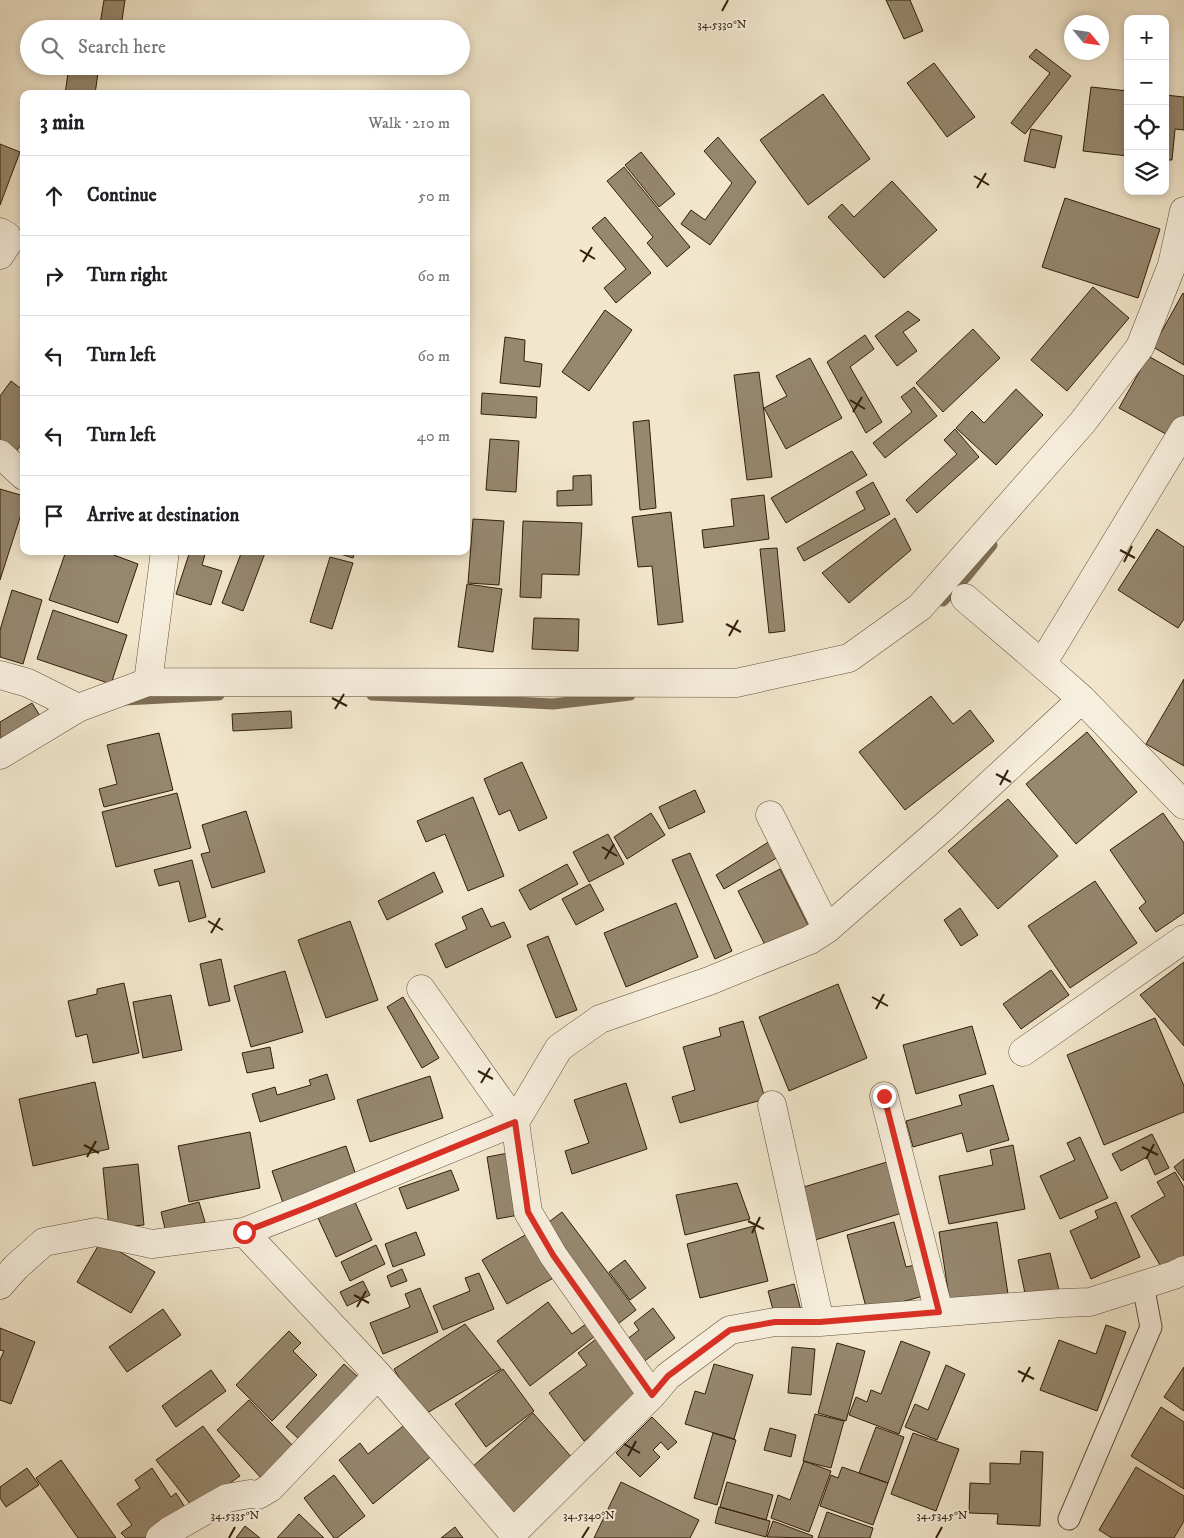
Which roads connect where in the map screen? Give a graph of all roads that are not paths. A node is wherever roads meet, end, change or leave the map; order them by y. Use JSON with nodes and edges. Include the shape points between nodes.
{"nodes":[{"id":1,"x":1184,"y":211,"type":"edge"},
{"id":2,"x":0,"y":232,"type":"edge"},
{"id":3,"x":0,"y":255,"type":"edge"},
{"id":4,"x":1184,"y":430,"type":"edge"},
{"id":5,"x":0,"y":454,"type":"edge"},
{"id":6,"x":20,"y":472,"type":"edge"},
{"id":7,"x":163,"y":555,"type":"edge"},
{"id":8,"x":952,"y":588,"type":"junction"},
{"id":9,"x":1042,"y":664,"type":"junction"},
{"id":10,"x":0,"y":675,"type":"edge"},
{"id":11,"x":148,"y":682,"type":"junction"},
{"id":12,"x":1082,"y":699,"type":"junction"},
{"id":13,"x":78,"y":708,"type":"junction"},
{"id":14,"x":0,"y":755,"type":"edge"},
{"id":15,"x":1184,"y":805,"type":"edge"},
{"id":16,"x":770,"y":815,"type":"dead end"},
{"id":17,"x":827,"y":929,"type":"junction"},
{"id":18,"x":1184,"y":939,"type":"edge"},
{"id":19,"x":421,"y":989,"type":"dead end"},
{"id":20,"x":1023,"y":1052,"type":"dead end"},
{"id":21,"x":884,"y":1096,"type":"dead end"},
{"id":22,"x":772,"y":1105,"type":"dead end"},
{"id":23,"x":515,"y":1122,"type":"junction"},
{"id":24,"x":244,"y":1232,"type":"junction"},
{"id":25,"x":1184,"y":1270,"type":"edge"},
{"id":26,"x":0,"y":1284,"type":"edge"},
{"id":27,"x":1143,"y":1285,"type":"junction"},
{"id":28,"x":939,"y":1312,"type":"junction"},
{"id":29,"x":820,"y":1322,"type":"junction"},
{"id":30,"x":378,"y":1375,"type":"junction"},
{"id":31,"x":652,"y":1395,"type":"junction"},
{"id":32,"x":1069,"y":1519,"type":"dead end"},
{"id":33,"x":513,"y":1535,"type":"edge"},
{"id":34,"x":160,"y":1538,"type":"edge"}],
"edges":[{"from":1,"to":8,"type":"street","via":[[1172,265],[1140,348]]},
{"from":2,"to":3,"type":"street","via":[[7,236],[9,242]]},
{"from":4,"to":9,"type":"street"},
{"from":5,"to":6,"type":"street"},
{"from":7,"to":11,"type":"street"},
{"from":8,"to":9,"type":"street"},
{"from":8,"to":11,"type":"street","via":[[849,658],[736,683]]},
{"from":9,"to":12,"type":"street"},
{"from":10,"to":13,"type":"street","via":[[28,683]]},
{"from":11,"to":13,"type":"street"},
{"from":12,"to":15,"type":"street"},
{"from":12,"to":17,"type":"street"},
{"from":13,"to":14,"type":"street"},
{"from":16,"to":17,"type":"street"},
{"from":17,"to":23,"type":"street","via":[[810,940],[709,981],[600,1019],[558,1048]]},
{"from":18,"to":20,"type":"street"},
{"from":19,"to":23,"type":"street"},
{"from":21,"to":28,"type":"street"},
{"from":22,"to":29,"type":"street"},
{"from":23,"to":24,"type":"street"},
{"from":23,"to":31,"type":"street","via":[[528,1212],[553,1255]]},
{"from":24,"to":26,"type":"street","via":[[152,1244],[96,1232],[44,1242]]},
{"from":24,"to":30,"type":"street"},
{"from":25,"to":27,"type":"street"},
{"from":27,"to":28,"type":"street","via":[[1090,1302]]},
{"from":27,"to":32,"type":"lane","via":[[1151,1327]]},
{"from":28,"to":29,"type":"street"},
{"from":29,"to":31,"type":"street","via":[[775,1322],[730,1330],[668,1376]]},
{"from":30,"to":33,"type":"street"},
{"from":30,"to":34,"type":"street","via":[[270,1488],[258,1495],[227,1498]]},
{"from":31,"to":33,"type":"street"}]}
